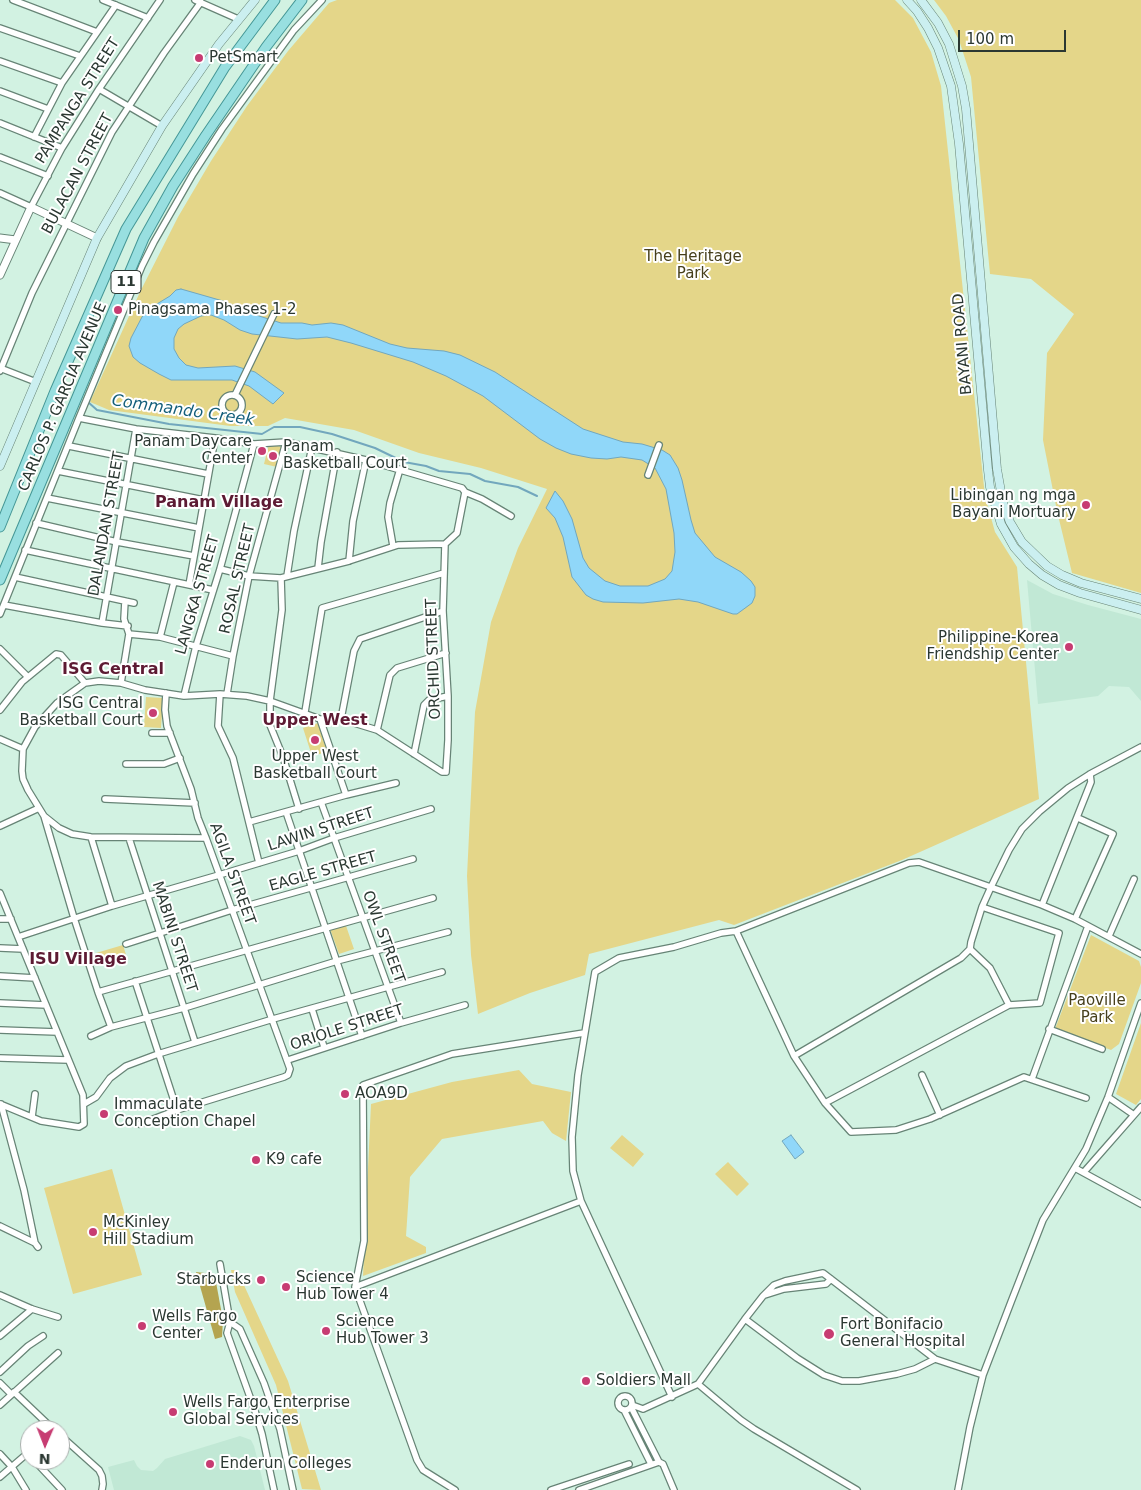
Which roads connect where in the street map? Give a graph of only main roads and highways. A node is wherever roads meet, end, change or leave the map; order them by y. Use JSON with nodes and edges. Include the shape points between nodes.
{"nodes":[{"id":1,"x":255,"y":0,"type":"edge"},
{"id":2,"x":275,"y":0,"type":"edge"},
{"id":3,"x":303,"y":0,"type":"edge"},
{"id":4,"x":907,"y":0,"type":"edge"},
{"id":5,"x":922,"y":0,"type":"edge"},
{"id":6,"x":0,"y":466,"type":"edge"},
{"id":7,"x":997,"y":469,"type":"junction"},
{"id":8,"x":988,"y":470,"type":"junction"},
{"id":9,"x":0,"y":527,"type":"edge"},
{"id":10,"x":0,"y":580,"type":"edge"},
{"id":11,"x":1141,"y":598,"type":"edge"},
{"id":12,"x":1141,"y":610,"type":"edge"}],
"edges":[{"from":1,"to":6,"type":"main road","via":[[160,124],[97,238]]},
{"from":2,"to":9,"type":"main road","name":"CARLOS P. GARCIA AVENUE","number":"11","via":[[225,67],[126,229]]},
{"from":3,"to":10,"type":"main road","name":"CARLOS P. GARCIA AVENUE","number":"11","via":[[256,61],[206,135],[144,238]]},
{"from":4,"to":8,"type":"main road","name":"BAYANI ROAD","via":[[928,28],[952,86]]},
{"from":5,"to":7,"type":"main road","name":"BAYANI ROAD","via":[[949,44],[966,109]]},
{"from":7,"to":8,"type":"main road"},
{"from":7,"to":11,"type":"main road","name":"BAYANI ROAD","via":[[1010,522],[1036,557],[1074,580]]},
{"from":8,"to":12,"type":"main road","name":"BAYANI ROAD","via":[[1001,524],[1014,547],[1029,564],[1066,588]]}]}
